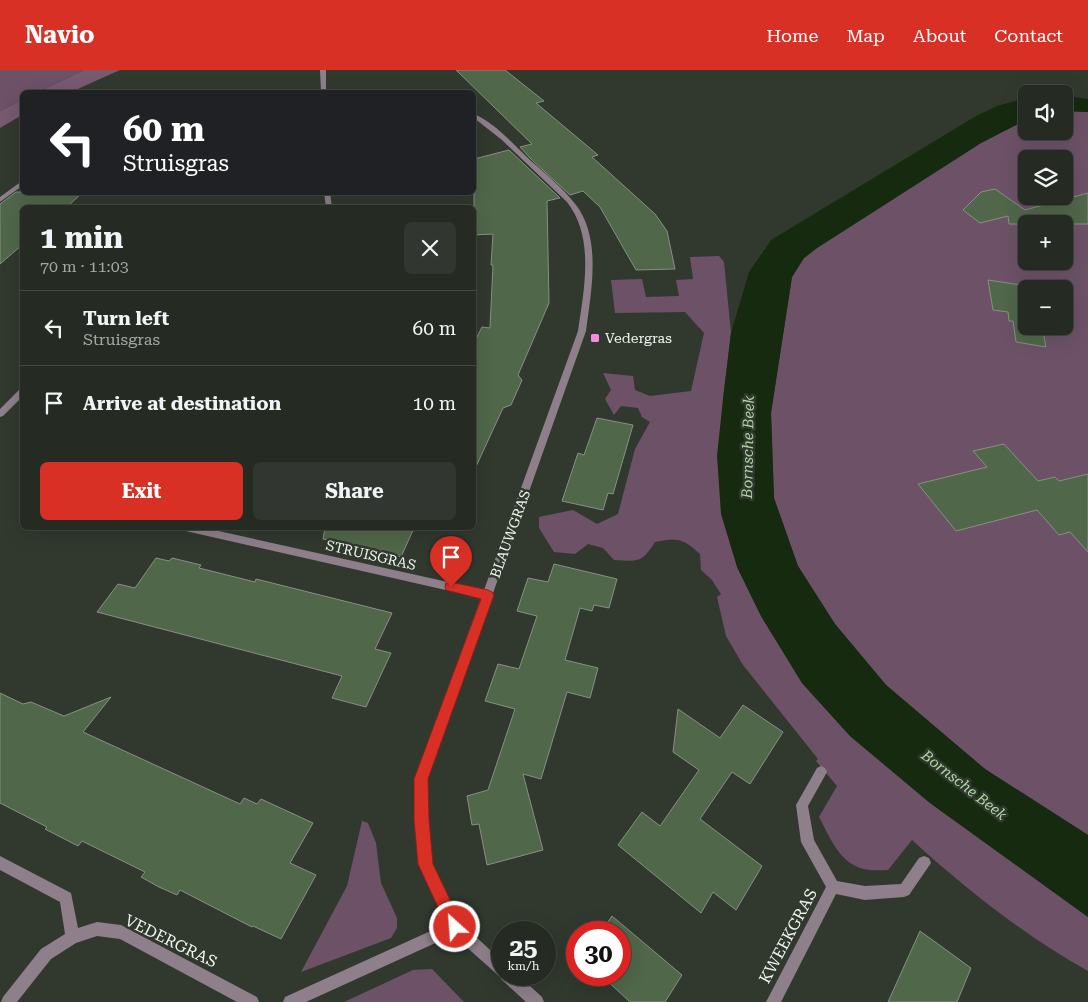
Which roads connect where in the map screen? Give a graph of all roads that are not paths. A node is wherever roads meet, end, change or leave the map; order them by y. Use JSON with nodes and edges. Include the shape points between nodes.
{"nodes":[{"id":1,"x":324,"y":70,"type":"edge"},
{"id":2,"x":324,"y":90,"type":"edge"},
{"id":3,"x":476,"y":117,"type":"edge"},
{"id":4,"x":20,"y":185,"type":"edge"},
{"id":5,"x":0,"y":200,"type":"edge"},
{"id":6,"x":20,"y":394,"type":"edge"},
{"id":7,"x":0,"y":414,"type":"edge"},
{"id":8,"x":199,"y":530,"type":"edge"},
{"id":9,"x":488,"y":595,"type":"junction"},
{"id":10,"x":821,"y":772,"type":"dead end"},
{"id":11,"x":0,"y":863,"type":"edge"},
{"id":12,"x":924,"y":863,"type":"dead end"},
{"id":13,"x":833,"y":886,"type":"junction"},
{"id":14,"x":455,"y":927,"type":"junction"},
{"id":15,"x":72,"y":938,"type":"junction"},
{"id":16,"x":491,"y":960,"type":"edge"},
{"id":17,"x":520,"y":986,"type":"edge"},
{"id":18,"x":8,"y":1002,"type":"edge"},
{"id":19,"x":252,"y":1002,"type":"edge"},
{"id":20,"x":290,"y":1002,"type":"edge"},
{"id":21,"x":537,"y":1002,"type":"edge"},
{"id":22,"x":773,"y":1002,"type":"edge"}],
"edges":[{"from":1,"to":2,"type":"street"},
{"from":3,"to":9,"type":"street","name":"BLAUWGRAS","via":[[491,127],[567,198],[580,215],[587,237],[588,288],[582,330]]},
{"from":4,"to":5,"type":"street"},
{"from":6,"to":7,"type":"street"},
{"from":8,"to":9,"type":"street","name":"STRUISGRAS"},
{"from":9,"to":14,"type":"street","name":"BLAUWGRAS","via":[[421,779],[425,864]]},
{"from":10,"to":13,"type":"street","name":"KWEEKGRAS","via":[[802,804],[808,842]]},
{"from":11,"to":15,"type":"street","via":[[66,898]]},
{"from":12,"to":13,"type":"street","name":"KWEEKGRAS","via":[[904,890],[864,893]]},
{"from":13,"to":22,"type":"street","name":"KWEEKGRAS"},
{"from":14,"to":16,"type":"street","name":"BLAUWGRAS"},
{"from":14,"to":20,"type":"street"},
{"from":15,"to":18,"type":"street","name":"VEDERGRAS","via":[[46,954]]},
{"from":15,"to":19,"type":"street","name":"VEDERGRAS","via":[[97,929],[120,932]]},
{"from":17,"to":21,"type":"street"}]}
